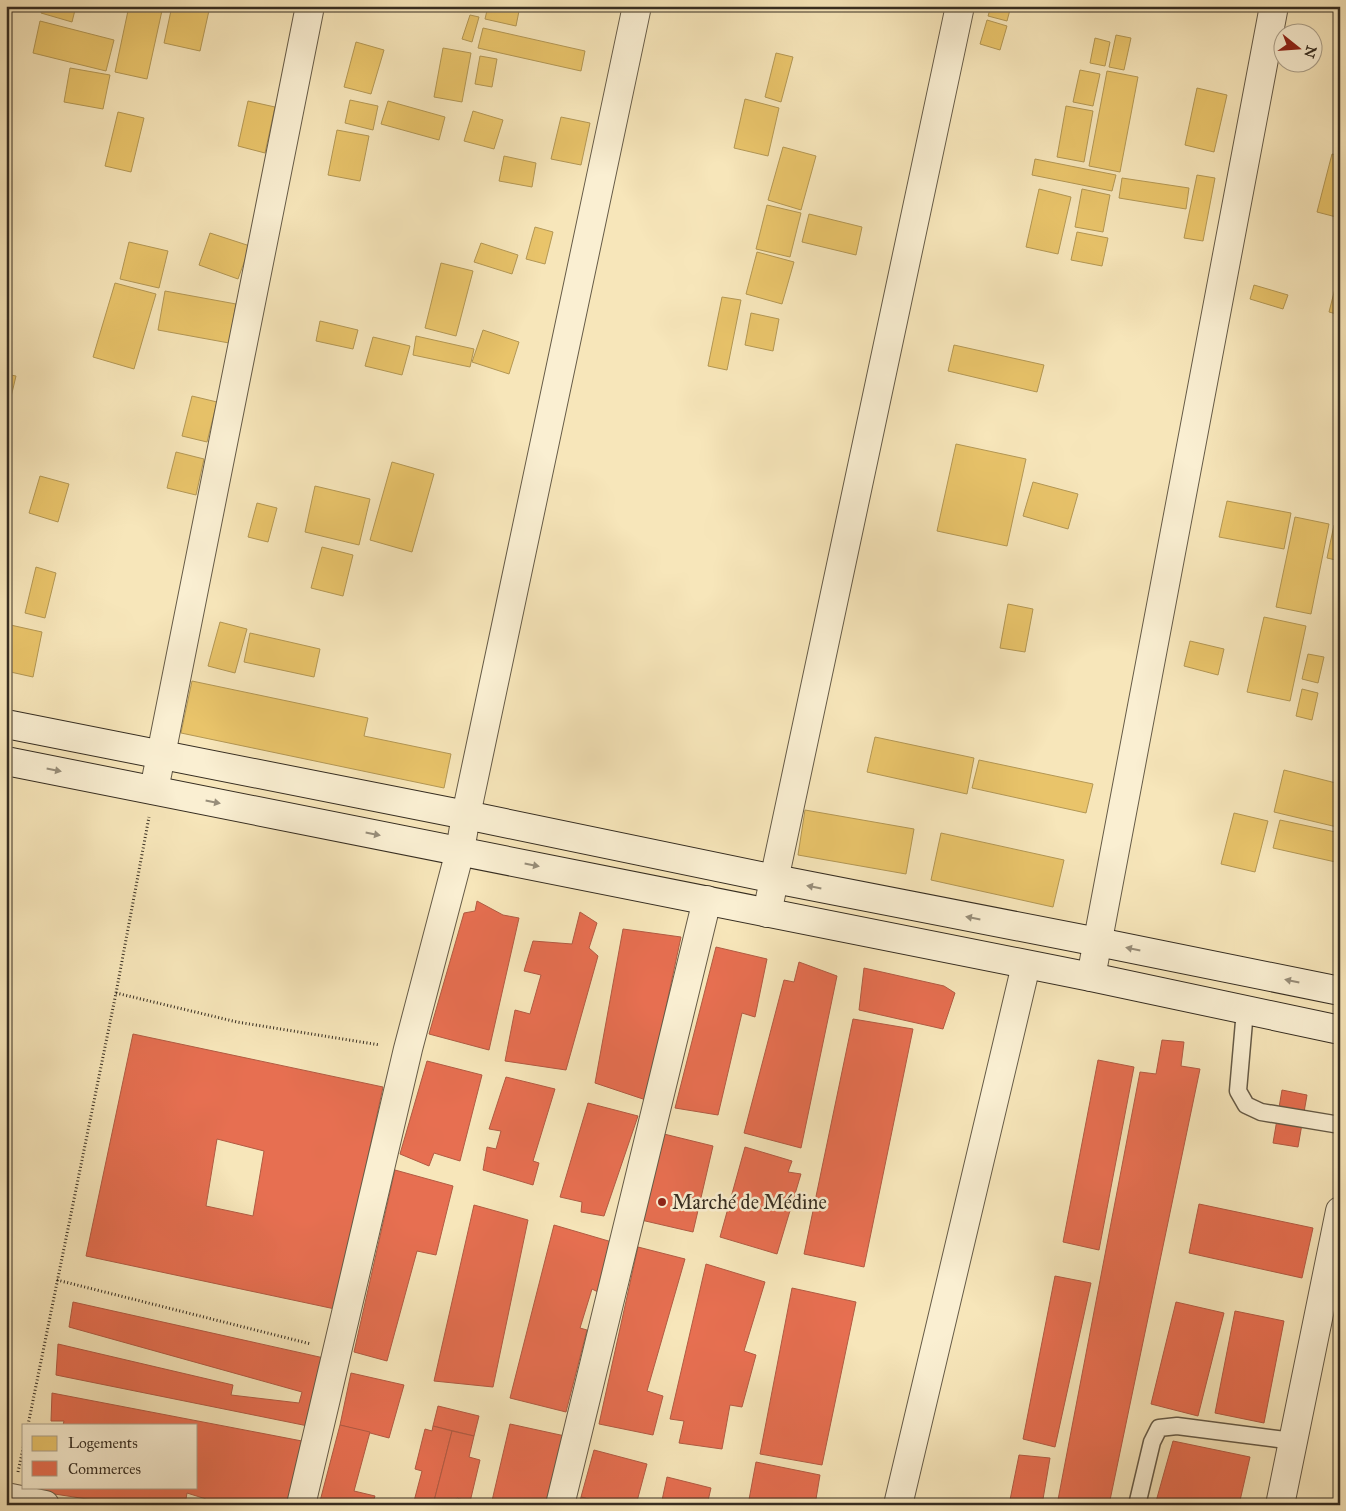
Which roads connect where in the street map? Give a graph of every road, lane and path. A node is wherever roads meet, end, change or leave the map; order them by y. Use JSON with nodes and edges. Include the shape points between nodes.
{"nodes":[{"id":1,"x":310,"y":6,"type":"edge"},
{"id":2,"x":637,"y":6,"type":"edge"},
{"id":3,"x":960,"y":6,"type":"edge"},
{"id":4,"x":1274,"y":6,"type":"edge"},
{"id":5,"x":6,"y":724,"type":"edge"},
{"id":6,"x":161,"y":755,"type":"junction"},
{"id":7,"x":6,"y":760,"type":"edge"},
{"id":8,"x":154,"y":790,"type":"junction"},
{"id":9,"x":466,"y":815,"type":"junction"},
{"id":10,"x":460,"y":851,"type":"junction"},
{"id":11,"x":775,"y":879,"type":"junction"},
{"id":12,"x":707,"y":900,"type":"junction"},
{"id":13,"x":767,"y":913,"type":"junction"},
{"id":14,"x":1098,"y":942,"type":"junction"},
{"id":15,"x":1026,"y":965,"type":"junction"},
{"id":16,"x":1091,"y":977,"type":"junction"},
{"id":17,"x":1340,"y":991,"type":"edge"},
{"id":18,"x":116,"y":993,"type":"junction"},
{"id":19,"x":1246,"y":1010,"type":"junction"},
{"id":20,"x":1340,"y":1030,"type":"edge"},
{"id":21,"x":408,"y":1049,"type":"junction"},
{"id":22,"x":1340,"y":1125,"type":"edge"},
{"id":23,"x":1340,"y":1211,"type":"edge"},
{"id":24,"x":57,"y":1280,"type":"junction"},
{"id":25,"x":338,"y":1350,"type":"junction"},
{"id":26,"x":28,"y":1424,"type":"edge"},
{"id":27,"x":1293,"y":1440,"type":"junction"},
{"id":28,"x":6,"y":1497,"type":"edge"},
{"id":29,"x":45,"y":1505,"type":"edge"},
{"id":30,"x":301,"y":1505,"type":"edge"},
{"id":31,"x":560,"y":1505,"type":"edge"},
{"id":32,"x":898,"y":1505,"type":"edge"},
{"id":33,"x":1137,"y":1505,"type":"edge"},
{"id":34,"x":1280,"y":1505,"type":"edge"}],
"edges":[{"from":1,"to":6,"type":"street"},
{"from":2,"to":9,"type":"street"},
{"from":3,"to":11,"type":"street"},
{"from":4,"to":14,"type":"street"},
{"from":5,"to":6,"type":"street"},
{"from":6,"to":8,"type":"street"},
{"from":6,"to":9,"type":"street"},
{"from":7,"to":8,"type":"street","one_way":true},
{"from":8,"to":10,"type":"street","one_way":true},
{"from":8,"to":18,"type":"path"},
{"from":9,"to":10,"type":"street"},
{"from":9,"to":11,"type":"street"},
{"from":10,"to":12,"type":"street","one_way":true},
{"from":10,"to":21,"type":"street"},
{"from":11,"to":13,"type":"street"},
{"from":14,"to":11,"type":"street","one_way":true},
{"from":12,"to":13,"type":"street"},
{"from":12,"to":31,"type":"street"},
{"from":13,"to":15,"type":"street"},
{"from":14,"to":16,"type":"street"},
{"from":17,"to":14,"type":"street","one_way":true},
{"from":15,"to":16,"type":"street"},
{"from":15,"to":32,"type":"street"},
{"from":16,"to":19,"type":"street"},
{"from":18,"to":21,"type":"path","via":[[236,1022]]},
{"from":18,"to":24,"type":"path"},
{"from":19,"to":20,"type":"street"},
{"from":19,"to":22,"type":"lane","via":[[1238,1091],[1246,1105],[1261,1112]]},
{"from":21,"to":25,"type":"street"},
{"from":23,"to":27,"type":"street"},
{"from":24,"to":25,"type":"path"},
{"from":24,"to":26,"type":"path"},
{"from":25,"to":30,"type":"street"},
{"from":27,"to":33,"type":"lane","via":[[1177,1426],[1159,1428],[1152,1442]]},
{"from":27,"to":34,"type":"street"},
{"from":28,"to":29,"type":"street"}]}
